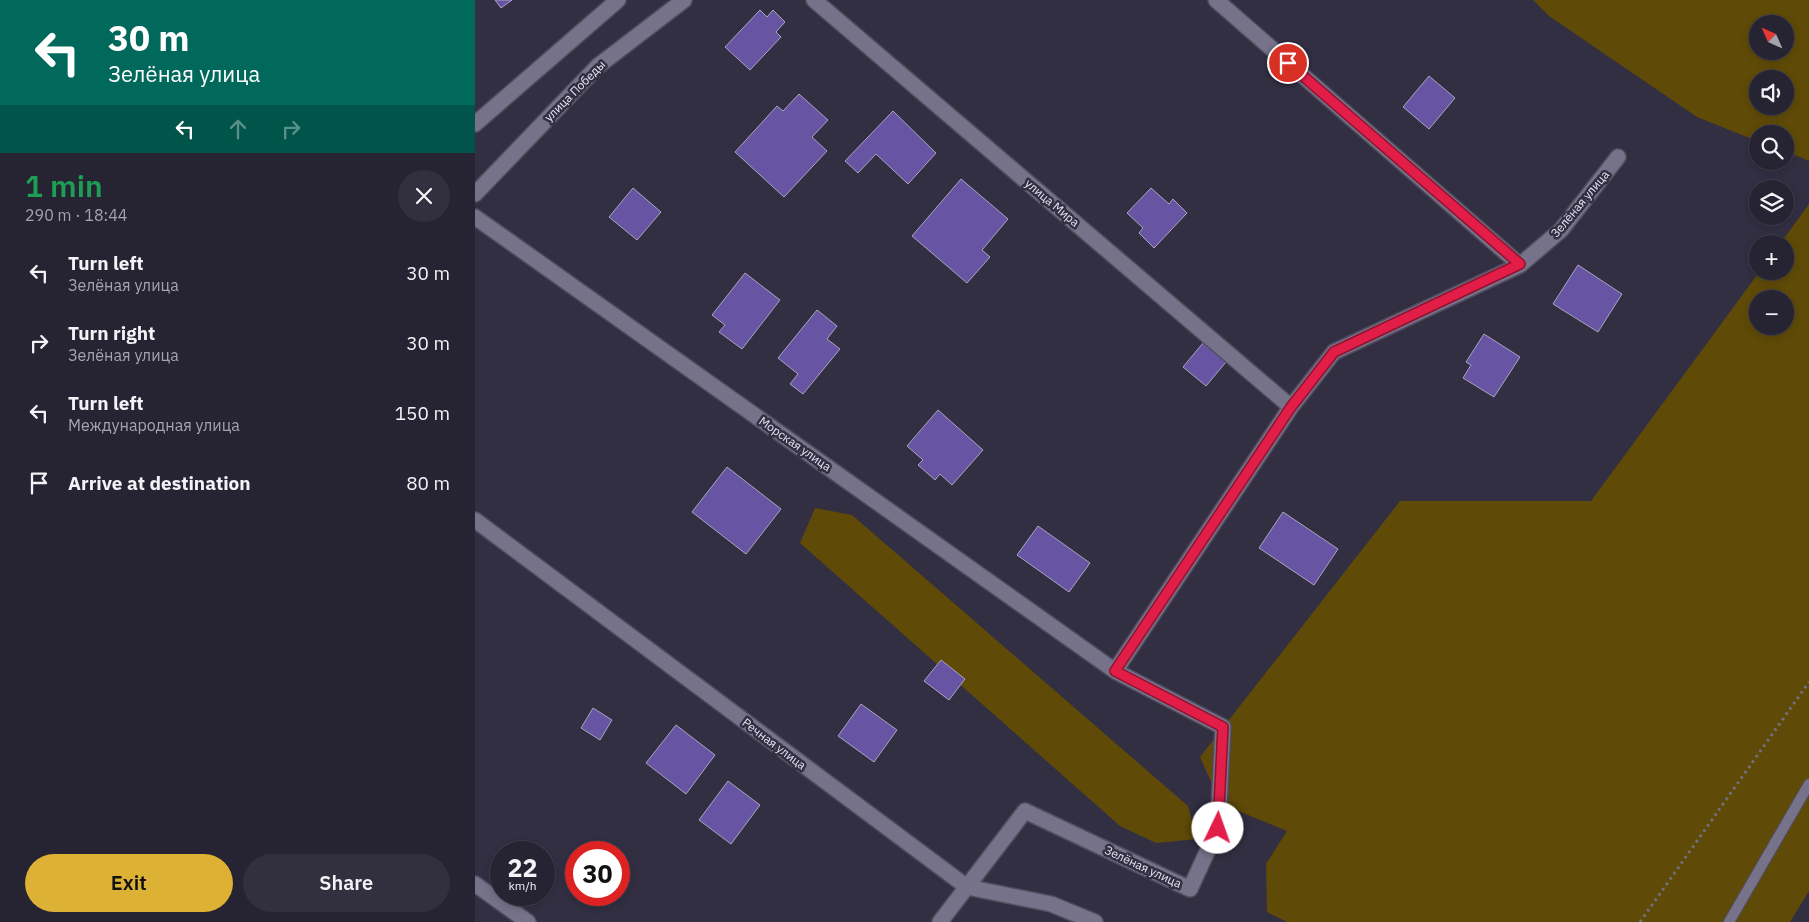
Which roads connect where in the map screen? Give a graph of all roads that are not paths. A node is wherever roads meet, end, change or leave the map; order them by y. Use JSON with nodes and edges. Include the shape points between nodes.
{"nodes":[{"id":1,"x":618,"y":0,"type":"edge"},
{"id":2,"x":684,"y":0,"type":"edge"},
{"id":3,"x":814,"y":0,"type":"edge"},
{"id":4,"x":1216,"y":0,"type":"edge"},
{"id":5,"x":475,"y":124,"type":"edge"},
{"id":6,"x":1618,"y":157,"type":"dead end"},
{"id":7,"x":475,"y":194,"type":"edge"},
{"id":8,"x":475,"y":217,"type":"edge"},
{"id":9,"x":1520,"y":264,"type":"junction"},
{"id":10,"x":1291,"y":407,"type":"junction"},
{"id":11,"x":475,"y":520,"type":"edge"},
{"id":12,"x":1115,"y":671,"type":"junction"},
{"id":13,"x":1809,"y":784,"type":"edge"},
{"id":14,"x":475,"y":884,"type":"edge"},
{"id":15,"x":967,"y":887,"type":"junction"},
{"id":16,"x":528,"y":922,"type":"edge"},
{"id":17,"x":940,"y":922,"type":"edge"},
{"id":18,"x":1095,"y":922,"type":"edge"},
{"id":19,"x":1729,"y":922,"type":"edge"}],
"edges":[{"from":1,"to":5,"type":"street"},
{"from":2,"to":7,"type":"street","name":"улица Победы","via":[[598,66]]},
{"from":3,"to":10,"type":"street","name":"улица Мира"},
{"from":4,"to":9,"type":"street"},
{"from":6,"to":9,"type":"street","name":"Зелёная улица","via":[[1561,230]]},
{"from":8,"to":12,"type":"street","name":"Морская улица"},
{"from":9,"to":10,"type":"street","name":"Зелёная улица","via":[[1334,352]]},
{"from":10,"to":12,"type":"street","name":"Зелёная улица"},
{"from":11,"to":15,"type":"street","name":"Речная улица"},
{"from":12,"to":15,"type":"street","name":"Зелёная улица","via":[[1223,727],[1218,828],[1190,889],[1025,812]]},
{"from":13,"to":19,"type":"lane"},
{"from":14,"to":16,"type":"street"},
{"from":15,"to":17,"type":"street","name":"Зелёная улица"},
{"from":15,"to":18,"type":"street","name":"Речная улица","via":[[1051,904]]}]}
